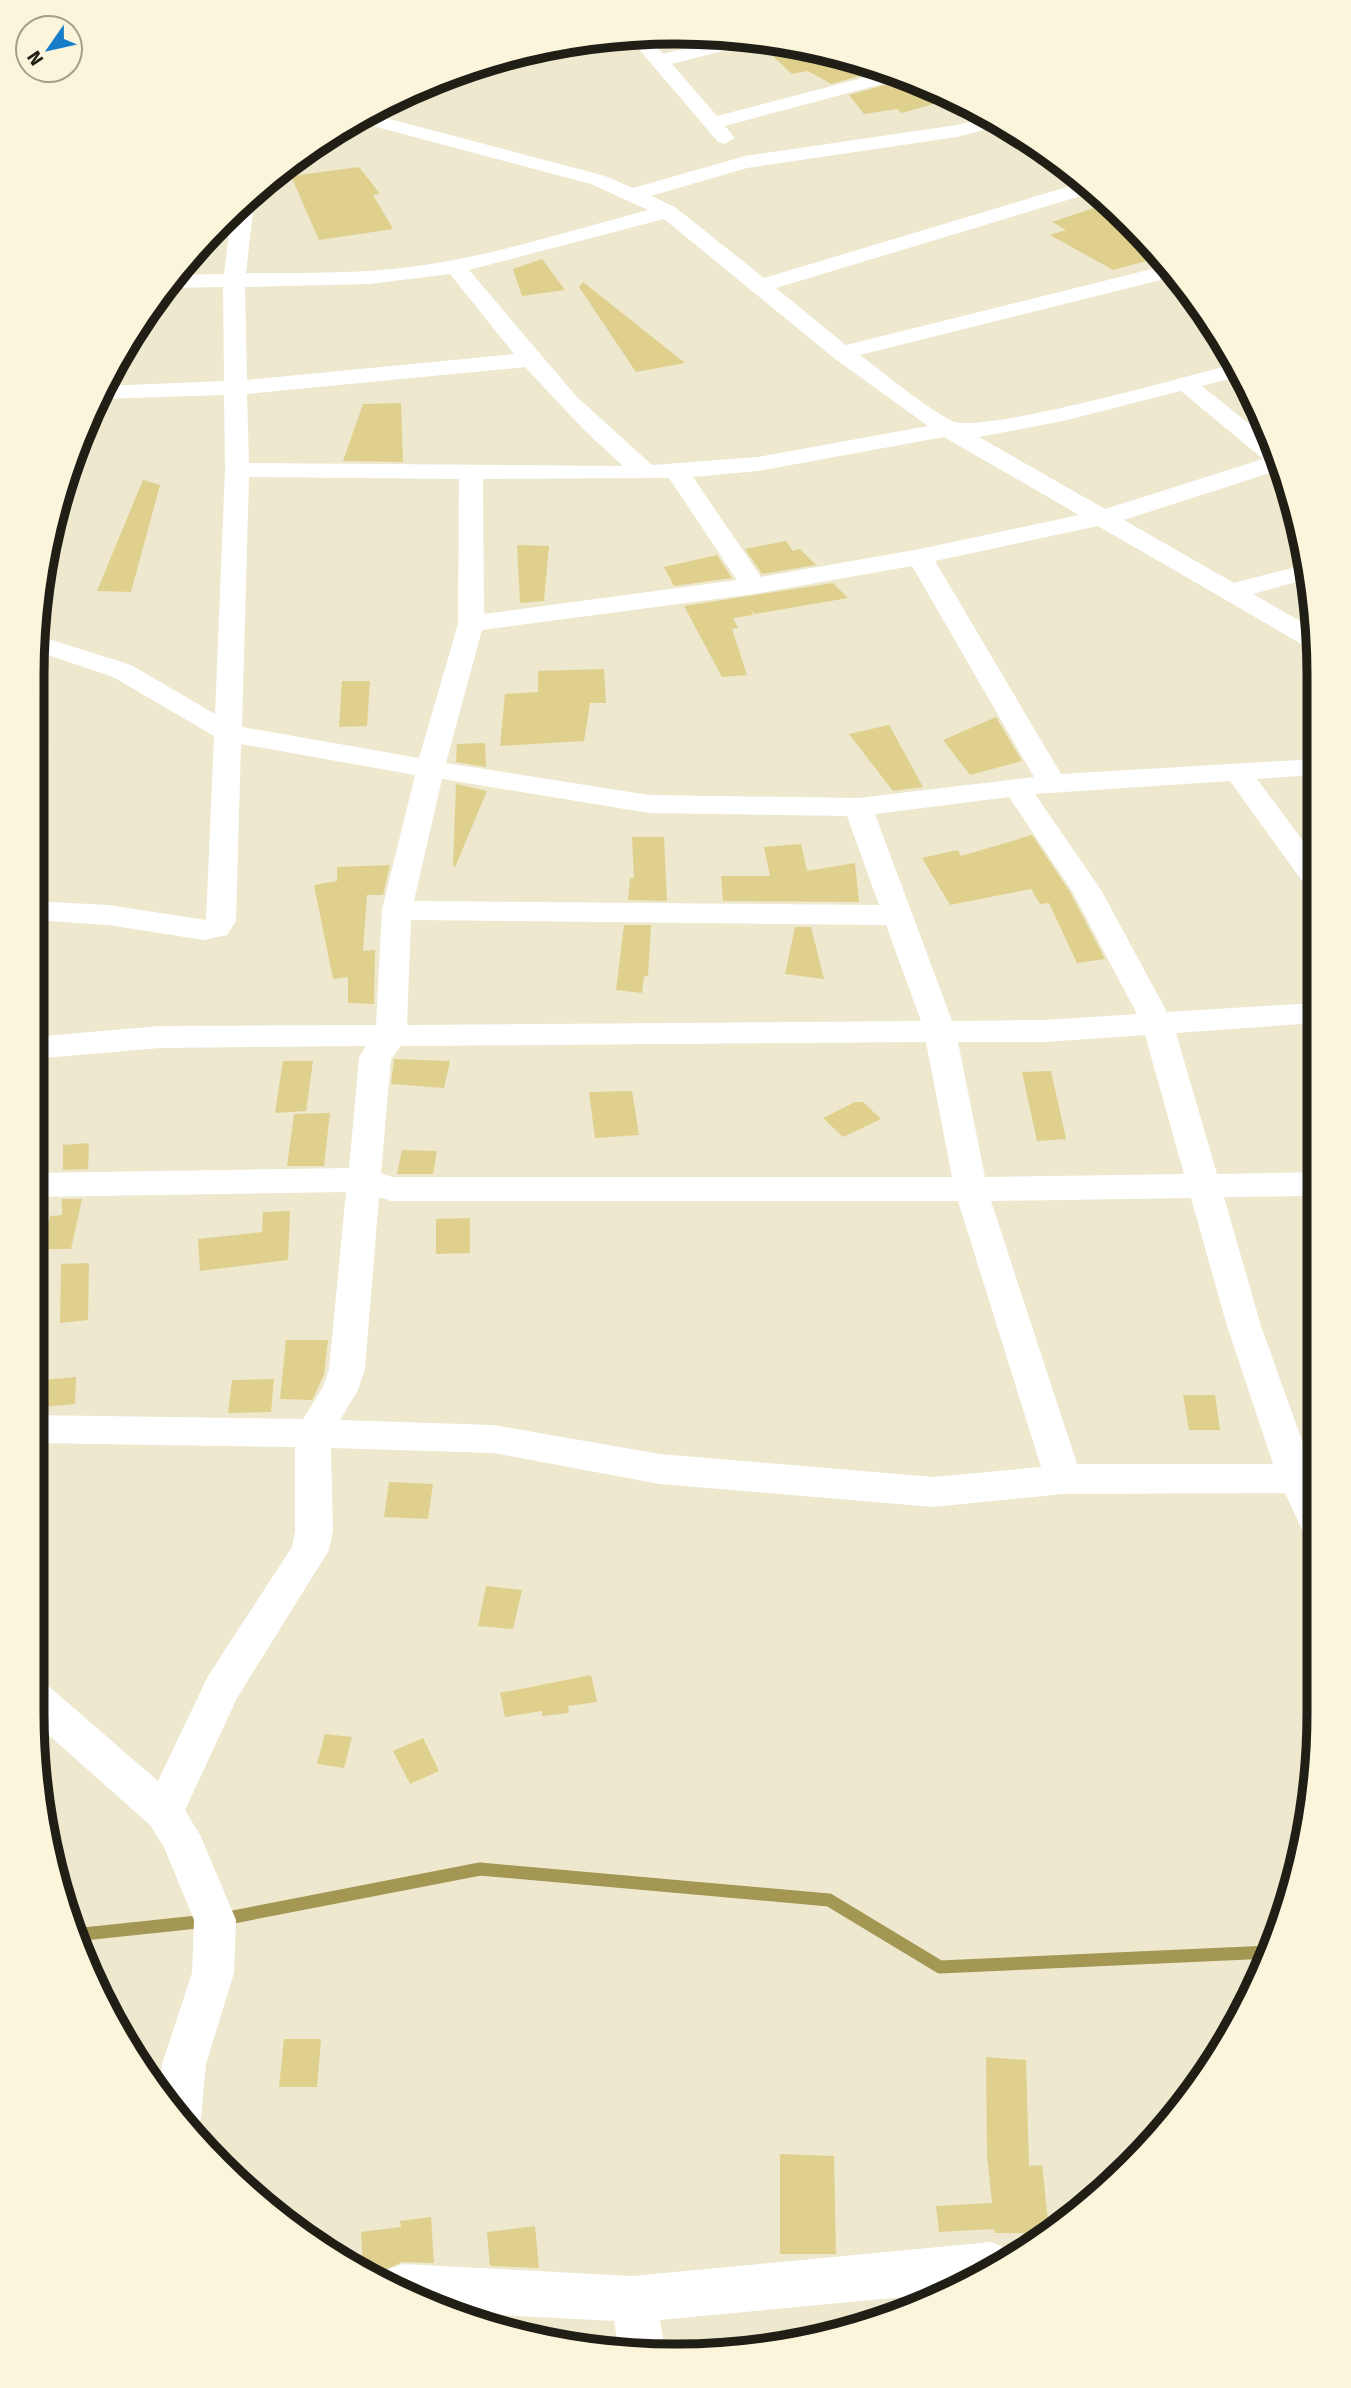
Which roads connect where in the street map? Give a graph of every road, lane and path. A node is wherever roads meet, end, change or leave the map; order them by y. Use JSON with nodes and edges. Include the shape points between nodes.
{"nodes":[{"id":1,"x":645,"y":45,"type":"edge"},
{"id":2,"x":721,"y":45,"type":"edge"},
{"id":3,"x":659,"y":61,"type":"junction"},
{"id":4,"x":883,"y":79,"type":"edge"},
{"id":5,"x":374,"y":120,"type":"edge"},
{"id":6,"x":712,"y":123,"type":"junction"},
{"id":7,"x":984,"y":124,"type":"edge"},
{"id":8,"x":745,"y":162,"type":"junction"},
{"id":9,"x":1078,"y":190,"type":"edge"},
{"id":10,"x":633,"y":194,"type":"junction"},
{"id":11,"x":668,"y":211,"type":"junction"},
{"id":12,"x":241,"y":218,"type":"edge"},
{"id":13,"x":455,"y":266,"type":"junction"},
{"id":14,"x":1162,"y":273,"type":"edge"},
{"id":15,"x":234,"y":278,"type":"junction"},
{"id":16,"x":182,"y":281,"type":"edge"},
{"id":17,"x":761,"y":286,"type":"junction"},
{"id":18,"x":842,"y":353,"type":"junction"},
{"id":19,"x":527,"y":360,"type":"junction"},
{"id":20,"x":1229,"y":372,"type":"edge"},
{"id":21,"x":1186,"y":384,"type":"junction"},
{"id":22,"x":235,"y":388,"type":"junction"},
{"id":23,"x":111,"y":393,"type":"edge"},
{"id":24,"x":948,"y":429,"type":"junction"},
{"id":25,"x":1264,"y":447,"type":"edge"},
{"id":26,"x":1271,"y":464,"type":"edge"},
{"id":27,"x":237,"y":470,"type":"junction"},
{"id":28,"x":676,"y":470,"type":"junction"},
{"id":29,"x":471,"y":471,"type":"junction"},
{"id":30,"x":646,"y":473,"type":"junction"},
{"id":31,"x":1098,"y":517,"type":"junction"},
{"id":32,"x":920,"y":557,"type":"junction"},
{"id":33,"x":1299,"y":574,"type":"edge"},
{"id":34,"x":754,"y":586,"type":"junction"},
{"id":35,"x":1230,"y":592,"type":"junction"},
{"id":36,"x":471,"y":624,"type":"junction"},
{"id":37,"x":1306,"y":635,"type":"edge"},
{"id":38,"x":45,"y":645,"type":"edge"},
{"id":39,"x":228,"y":733,"type":"junction"},
{"id":40,"x":1307,"y":768,"type":"edge"},
{"id":41,"x":430,"y":770,"type":"junction"},
{"id":42,"x":1238,"y":772,"type":"junction"},
{"id":43,"x":1052,"y":783,"type":"junction"},
{"id":44,"x":1016,"y":787,"type":"junction"},
{"id":45,"x":858,"y":807,"type":"junction"},
{"id":46,"x":1307,"y":867,"type":"edge"},
{"id":47,"x":397,"y":910,"type":"junction"},
{"id":48,"x":44,"y":912,"type":"edge"},
{"id":49,"x":896,"y":915,"type":"junction"},
{"id":50,"x":1307,"y":1014,"type":"edge"},
{"id":51,"x":1158,"y":1024,"type":"junction"},
{"id":52,"x":940,"y":1032,"type":"junction"},
{"id":53,"x":391,"y":1037,"type":"junction"},
{"id":54,"x":44,"y":1047,"type":"edge"},
{"id":55,"x":363,"y":1180,"type":"junction"},
{"id":56,"x":1201,"y":1184,"type":"junction"},
{"id":57,"x":1307,"y":1184,"type":"edge"},
{"id":58,"x":44,"y":1185,"type":"edge"},
{"id":59,"x":971,"y":1189,"type":"junction"},
{"id":60,"x":44,"y":1429,"type":"edge"},
{"id":61,"x":313,"y":1433,"type":"junction"},
{"id":62,"x":1307,"y":1478,"type":"edge"},
{"id":63,"x":1063,"y":1479,"type":"junction"},
{"id":64,"x":44,"y":1707,"type":"edge"},
{"id":65,"x":164,"y":1812,"type":"junction"},
{"id":66,"x":180,"y":2104,"type":"edge"},
{"id":67,"x":979,"y":2266,"type":"edge"},
{"id":68,"x":415,"y":2288,"type":"edge"},
{"id":69,"x":633,"y":2300,"type":"junction"},
{"id":70,"x":641,"y":2343,"type":"edge"}],
"edges":[{"from":1,"to":3,"type":"street"},
{"from":2,"to":3,"type":"street"},
{"from":3,"to":6,"type":"street"},
{"from":4,"to":6,"type":"street"},
{"from":5,"to":10,"type":"street","via":[[567,171]]},
{"from":6,"to":8,"type":"street"},
{"from":7,"to":8,"type":"street"},
{"from":8,"to":10,"type":"street"},
{"from":9,"to":17,"type":"street"},
{"from":10,"to":11,"type":"street"},
{"from":11,"to":13,"type":"street"},
{"from":11,"to":17,"type":"street"},
{"from":12,"to":15,"type":"street"},
{"from":13,"to":15,"type":"street","via":[[358,279]]},
{"from":13,"to":19,"type":"street"},
{"from":14,"to":18,"type":"street"},
{"from":15,"to":16,"type":"street"},
{"from":15,"to":22,"type":"street"},
{"from":17,"to":18,"type":"street"},
{"from":18,"to":24,"type":"street"},
{"from":19,"to":22,"type":"street"},
{"from":19,"to":30,"type":"street"},
{"from":20,"to":21,"type":"street"},
{"from":21,"to":24,"type":"street","via":[[981,430]]},
{"from":21,"to":25,"type":"street"},
{"from":22,"to":23,"type":"street"},
{"from":22,"to":27,"type":"street"},
{"from":24,"to":28,"type":"street","via":[[798,458]]},
{"from":24,"to":31,"type":"street"},
{"from":26,"to":31,"type":"street","via":[[1132,511]]},
{"from":27,"to":29,"type":"street"},
{"from":27,"to":39,"type":"street"},
{"from":28,"to":30,"type":"street"},
{"from":28,"to":34,"type":"street"},
{"from":29,"to":30,"type":"street"},
{"from":29,"to":36,"type":"street"},
{"from":31,"to":32,"type":"street"},
{"from":31,"to":35,"type":"street"},
{"from":32,"to":34,"type":"street"},
{"from":32,"to":43,"type":"street"},
{"from":33,"to":35,"type":"street"},
{"from":34,"to":36,"type":"street"},
{"from":35,"to":37,"type":"street"},
{"from":36,"to":41,"type":"street"},
{"from":38,"to":39,"type":"street","via":[[122,671]]},
{"from":39,"to":41,"type":"street"},
{"from":39,"to":48,"type":"street","via":[[221,921],[216,928]]},
{"from":40,"to":42,"type":"street"},
{"from":41,"to":45,"type":"street","via":[[649,804]]},
{"from":41,"to":47,"type":"street"},
{"from":42,"to":43,"type":"street"},
{"from":42,"to":46,"type":"street"},
{"from":43,"to":44,"type":"street"},
{"from":44,"to":45,"type":"street"},
{"from":44,"to":51,"type":"street","via":[[1086,890]]},
{"from":45,"to":49,"type":"street"},
{"from":47,"to":49,"type":"street"},
{"from":47,"to":53,"type":"street"},
{"from":49,"to":52,"type":"street"},
{"from":50,"to":51,"type":"street"},
{"from":51,"to":52,"type":"street"},
{"from":51,"to":56,"type":"street"},
{"from":52,"to":53,"type":"street"},
{"from":52,"to":59,"type":"street"},
{"from":53,"to":54,"type":"street","via":[[147,1038]]},
{"from":53,"to":55,"type":"street","via":[[375,1057]]},
{"from":55,"to":58,"type":"street"},
{"from":55,"to":59,"type":"street","via":[[391,1189]]},
{"from":55,"to":61,"type":"street","via":[[347,1369],[340,1391]]},
{"from":56,"to":57,"type":"street"},
{"from":56,"to":59,"type":"street"},
{"from":56,"to":62,"type":"street","via":[[1244,1326]]},
{"from":59,"to":63,"type":"street"},
{"from":60,"to":61,"type":"street"},
{"from":61,"to":63,"type":"street","via":[[493,1439],[660,1469],[883,1490],[933,1492]]},
{"from":61,"to":65,"type":"street","via":[[314,1531],[310,1550],[222,1688]]},
{"from":62,"to":63,"type":"street"},
{"from":64,"to":65,"type":"street"},
{"from":65,"to":66,"type":"street","via":[[180,1837],[215,1920],[212,1973],[184,2064]]},
{"from":67,"to":69,"type":"street"},
{"from":68,"to":69,"type":"street"},
{"from":69,"to":70,"type":"street"}]}
